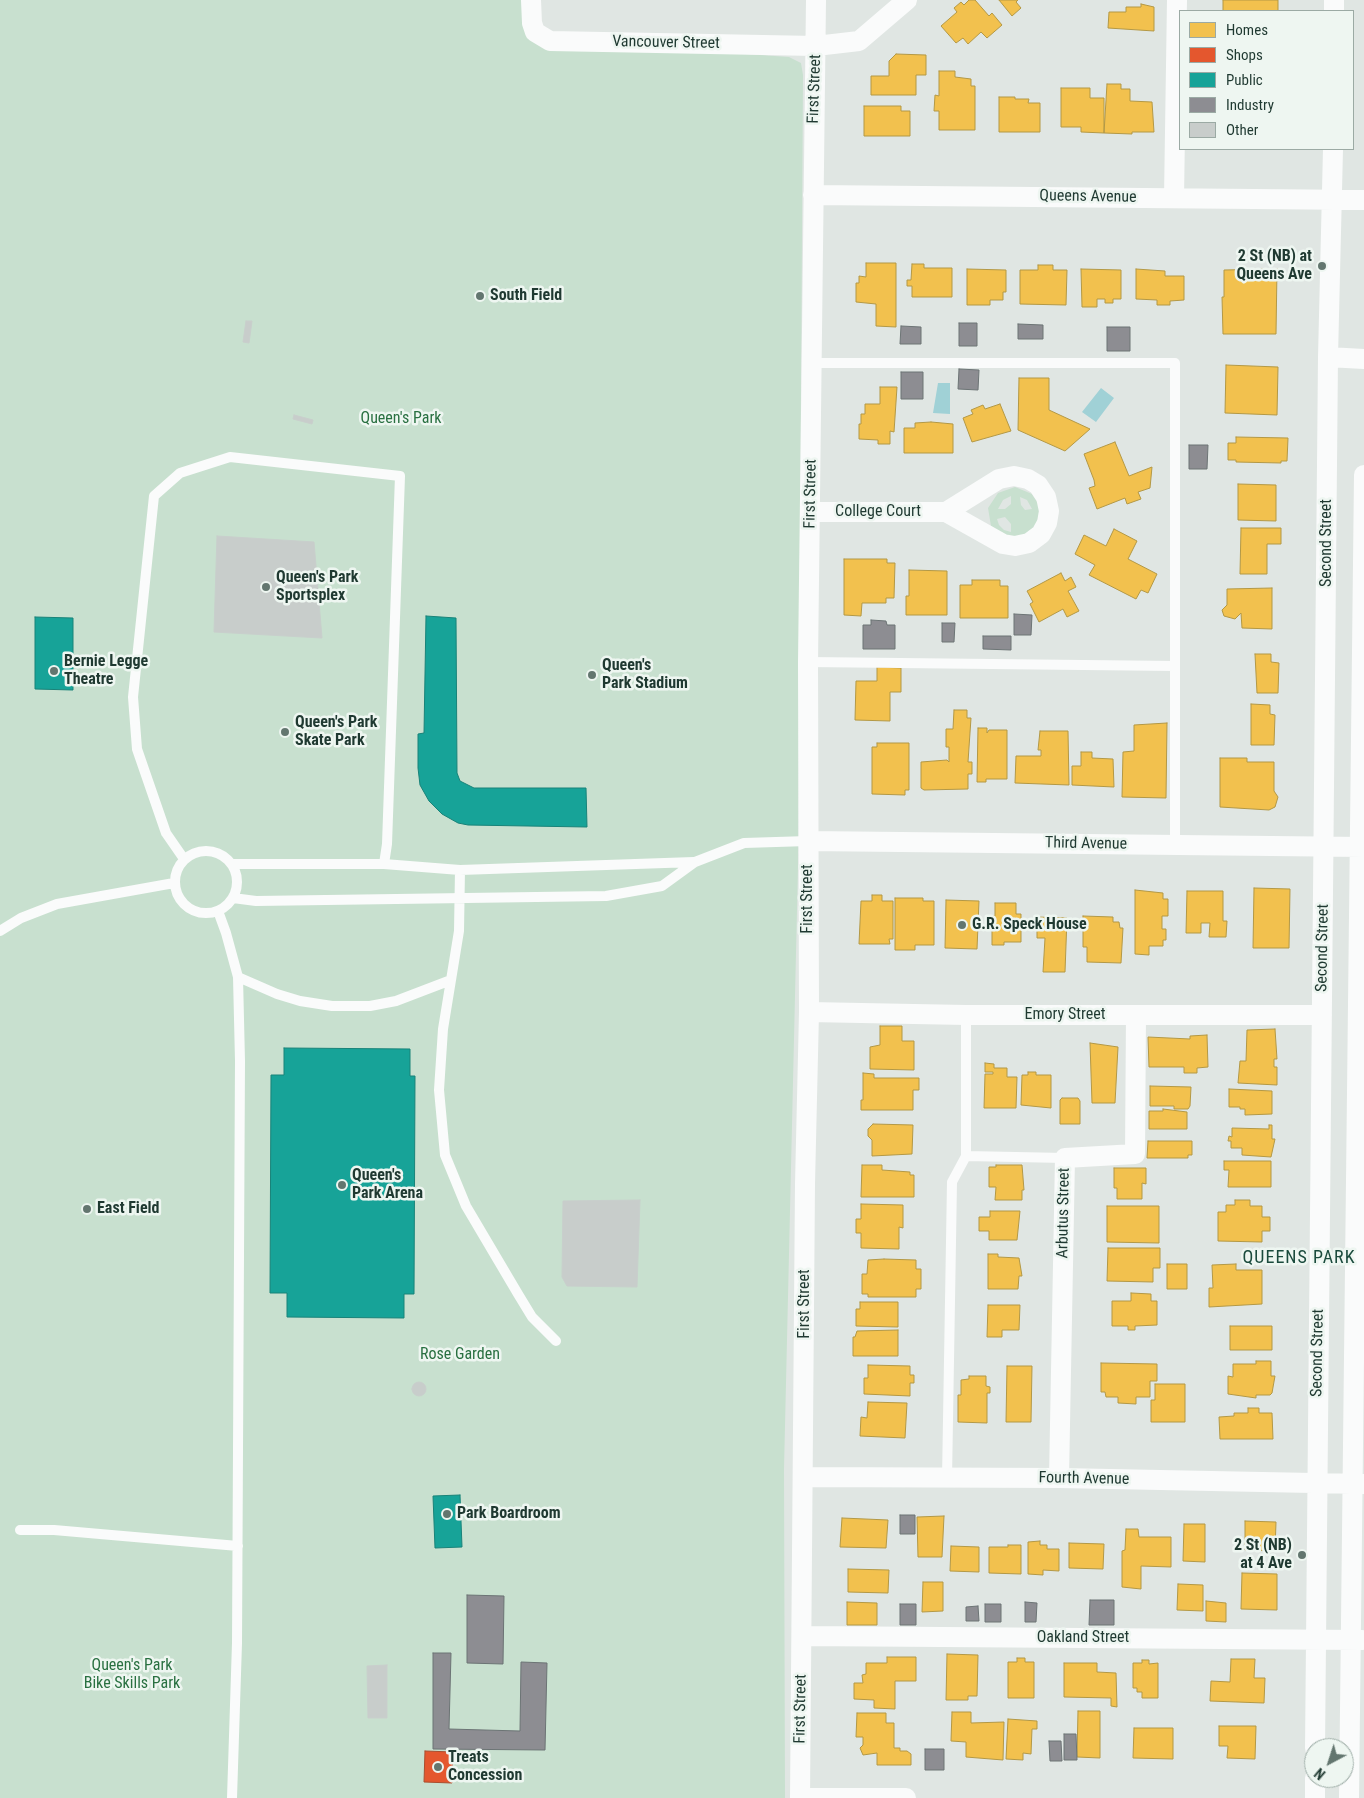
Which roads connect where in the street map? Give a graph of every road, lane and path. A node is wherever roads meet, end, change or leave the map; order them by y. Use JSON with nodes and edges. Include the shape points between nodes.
{"nodes":[{"id":1,"x":816,"y":0,"type":"edge"},
{"id":2,"x":907,"y":0,"type":"edge"},
{"id":3,"x":1177,"y":0,"type":"edge"},
{"id":4,"x":531,"y":8,"type":"edge"},
{"id":5,"x":816,"y":46,"type":"junction"},
{"id":6,"x":1333,"y":150,"type":"edge"},
{"id":7,"x":813,"y":195,"type":"junction"},
{"id":8,"x":1174,"y":198,"type":"junction"},
{"id":9,"x":1332,"y":200,"type":"junction"},
{"id":10,"x":1364,"y":200,"type":"edge"},
{"id":11,"x":1328,"y":357,"type":"junction"},
{"id":12,"x":1364,"y":359,"type":"edge"},
{"id":13,"x":813,"y":363,"type":"junction"},
{"id":14,"x":1364,"y":475,"type":"edge"},
{"id":15,"x":811,"y":512,"type":"junction"},
{"id":16,"x":946,"y":512,"type":"junction"},
{"id":17,"x":808,"y":662,"type":"junction"},
{"id":18,"x":1174,"y":666,"type":"junction"},
{"id":19,"x":808,"y":841,"type":"junction"},
{"id":20,"x":1174,"y":845,"type":"junction"},
{"id":21,"x":1325,"y":846,"type":"junction"},
{"id":22,"x":1362,"y":847,"type":"edge"},
{"id":23,"x":184,"y":859,"type":"junction"},
{"id":24,"x":695,"y":862,"type":"junction"},
{"id":25,"x":232,"y":864,"type":"junction"},
{"id":26,"x":384,"y":864,"type":"junction"},
{"id":27,"x":460,"y":870,"type":"junction"},
{"id":28,"x":174,"y":883,"type":"junction"},
{"id":29,"x":233,"y":898,"type":"junction"},
{"id":30,"x":460,"y":899,"type":"junction"},
{"id":31,"x":218,"y":911,"type":"junction"},
{"id":32,"x":0,"y":931,"type":"edge"},
{"id":33,"x":238,"y":976,"type":"junction"},
{"id":34,"x":451,"y":980,"type":"junction"},
{"id":35,"x":809,"y":1012,"type":"junction"},
{"id":36,"x":1322,"y":1014,"type":"junction"},
{"id":37,"x":966,"y":1015,"type":"junction"},
{"id":38,"x":1136,"y":1015,"type":"junction"},
{"id":39,"x":966,"y":1156,"type":"junction"},
{"id":40,"x":1064,"y":1158,"type":"junction"},
{"id":41,"x":556,"y":1341,"type":"dead end"},
{"id":42,"x":804,"y":1476,"type":"junction"},
{"id":43,"x":1059,"y":1478,"type":"junction"},
{"id":44,"x":947,"y":1479,"type":"junction"},
{"id":45,"x":1317,"y":1483,"type":"junction"},
{"id":46,"x":1358,"y":1483,"type":"edge"},
{"id":47,"x":20,"y":1530,"type":"dead end"},
{"id":48,"x":238,"y":1546,"type":"junction"},
{"id":49,"x":802,"y":1636,"type":"junction"},
{"id":50,"x":1317,"y":1640,"type":"junction"},
{"id":51,"x":1357,"y":1640,"type":"edge"},
{"id":52,"x":1315,"y":1738,"type":"edge"},
{"id":53,"x":232,"y":1798,"type":"edge"},
{"id":54,"x":800,"y":1798,"type":"edge"},
{"id":55,"x":906,"y":1798,"type":"edge"},
{"id":56,"x":1349,"y":1798,"type":"edge"}],
"edges":[{"from":1,"to":5,"type":"street","name":"First Street"},
{"from":2,"to":5,"type":"street","name":"Vancouver Street","via":[[859,41]]},
{"from":3,"to":8,"type":"street"},
{"from":4,"to":5,"type":"street","name":"Vancouver Street","via":[[535,32],[550,41]]},
{"from":5,"to":7,"type":"street","name":"First Street"},
{"from":6,"to":9,"type":"street","name":"Second Street"},
{"from":7,"to":8,"type":"street","name":"Queens Avenue"},
{"from":7,"to":13,"type":"street","name":"First Street"},
{"from":8,"to":9,"type":"street","name":"Queens Avenue"},
{"from":9,"to":10,"type":"street","name":"Queens Avenue"},
{"from":9,"to":11,"type":"street","name":"Second Street"},
{"from":11,"to":12,"type":"street"},
{"from":11,"to":21,"type":"street","name":"Second Street"},
{"from":13,"to":15,"type":"street","name":"First Street"},
{"from":13,"to":18,"type":"lane","via":[[1175,362]]},
{"from":14,"to":22,"type":"street"},
{"from":15,"to":16,"type":"street","name":"College Court"},
{"from":15,"to":17,"type":"street","name":"First Street"},
{"from":16,"to":16,"type":"street","name":"College Court","via":[[1003,544],[1015,546],[1028,543],[1041,534],[1049,511],[1046,497],[1038,485],[1014,476],[999,479]]},
{"from":17,"to":18,"type":"lane"},
{"from":17,"to":19,"type":"street","name":"First Street"},
{"from":18,"to":20,"type":"lane"},
{"from":19,"to":20,"type":"street","name":"Third Avenue"},
{"from":19,"to":24,"type":"lane","via":[[744,843]]},
{"from":19,"to":35,"type":"street","name":"First Street"},
{"from":20,"to":21,"type":"street","name":"Third Avenue"},
{"from":21,"to":22,"type":"street","name":"Third Avenue"},
{"from":21,"to":36,"type":"street","name":"Second Street"},
{"from":22,"to":46,"type":"street"},
{"from":23,"to":25,"type":"lane","via":[[204,850],[219,854]]},
{"from":23,"to":26,"type":"lane","via":[[166,832],[138,749],[133,697],[154,496],[180,474],[230,457],[400,476]]},
{"from":23,"to":28,"type":"lane","via":[[175,874]]},
{"from":24,"to":27,"type":"lane"},
{"from":24,"to":30,"type":"lane","via":[[662,886],[606,896]]},
{"from":25,"to":26,"type":"lane"},
{"from":25,"to":29,"type":"lane","via":[[238,881]]},
{"from":26,"to":27,"type":"lane"},
{"from":27,"to":30,"type":"lane"},
{"from":28,"to":31,"type":"lane","via":[[185,906],[201,913]]},
{"from":28,"to":32,"type":"lane","via":[[56,904],[21,918]]},
{"from":29,"to":30,"type":"lane"},
{"from":29,"to":31,"type":"lane"},
{"from":30,"to":34,"type":"lane"},
{"from":31,"to":33,"type":"lane"},
{"from":33,"to":34,"type":"lane","via":[[277,994],[332,1006],[396,1002]]},
{"from":33,"to":48,"type":"lane"},
{"from":34,"to":41,"type":"lane","via":[[442,1029],[440,1090],[445,1155],[466,1206],[518,1294],[532,1317]]},
{"from":35,"to":37,"type":"street","name":"Emory Street"},
{"from":35,"to":42,"type":"street","name":"First Street"},
{"from":36,"to":38,"type":"street","name":"Emory Street"},
{"from":36,"to":45,"type":"street","name":"Second Street"},
{"from":37,"to":38,"type":"street","name":"Emory Street"},
{"from":37,"to":39,"type":"lane"},
{"from":38,"to":40,"type":"street","name":"Arbutus Street","via":[[1135,1154]]},
{"from":39,"to":40,"type":"lane"},
{"from":39,"to":44,"type":"lane","via":[[952,1182]]},
{"from":40,"to":43,"type":"street","name":"Arbutus Street"},
{"from":42,"to":44,"type":"street","name":"Fourth Avenue"},
{"from":42,"to":49,"type":"street","name":"First Street"},
{"from":43,"to":44,"type":"street","name":"Fourth Avenue"},
{"from":43,"to":45,"type":"street","name":"Fourth Avenue"},
{"from":45,"to":46,"type":"street","name":"Fourth Avenue"},
{"from":45,"to":50,"type":"street","name":"Second Street"},
{"from":46,"to":51,"type":"street"},
{"from":47,"to":48,"type":"lane"},
{"from":48,"to":53,"type":"lane"},
{"from":49,"to":50,"type":"street","name":"Oakland Street"},
{"from":49,"to":54,"type":"street","name":"First Street"},
{"from":50,"to":51,"type":"street","name":"Oakland Street"},
{"from":50,"to":52,"type":"street","name":"Second Street"},
{"from":51,"to":56,"type":"street"},
{"from":54,"to":55,"type":"street"}]}
